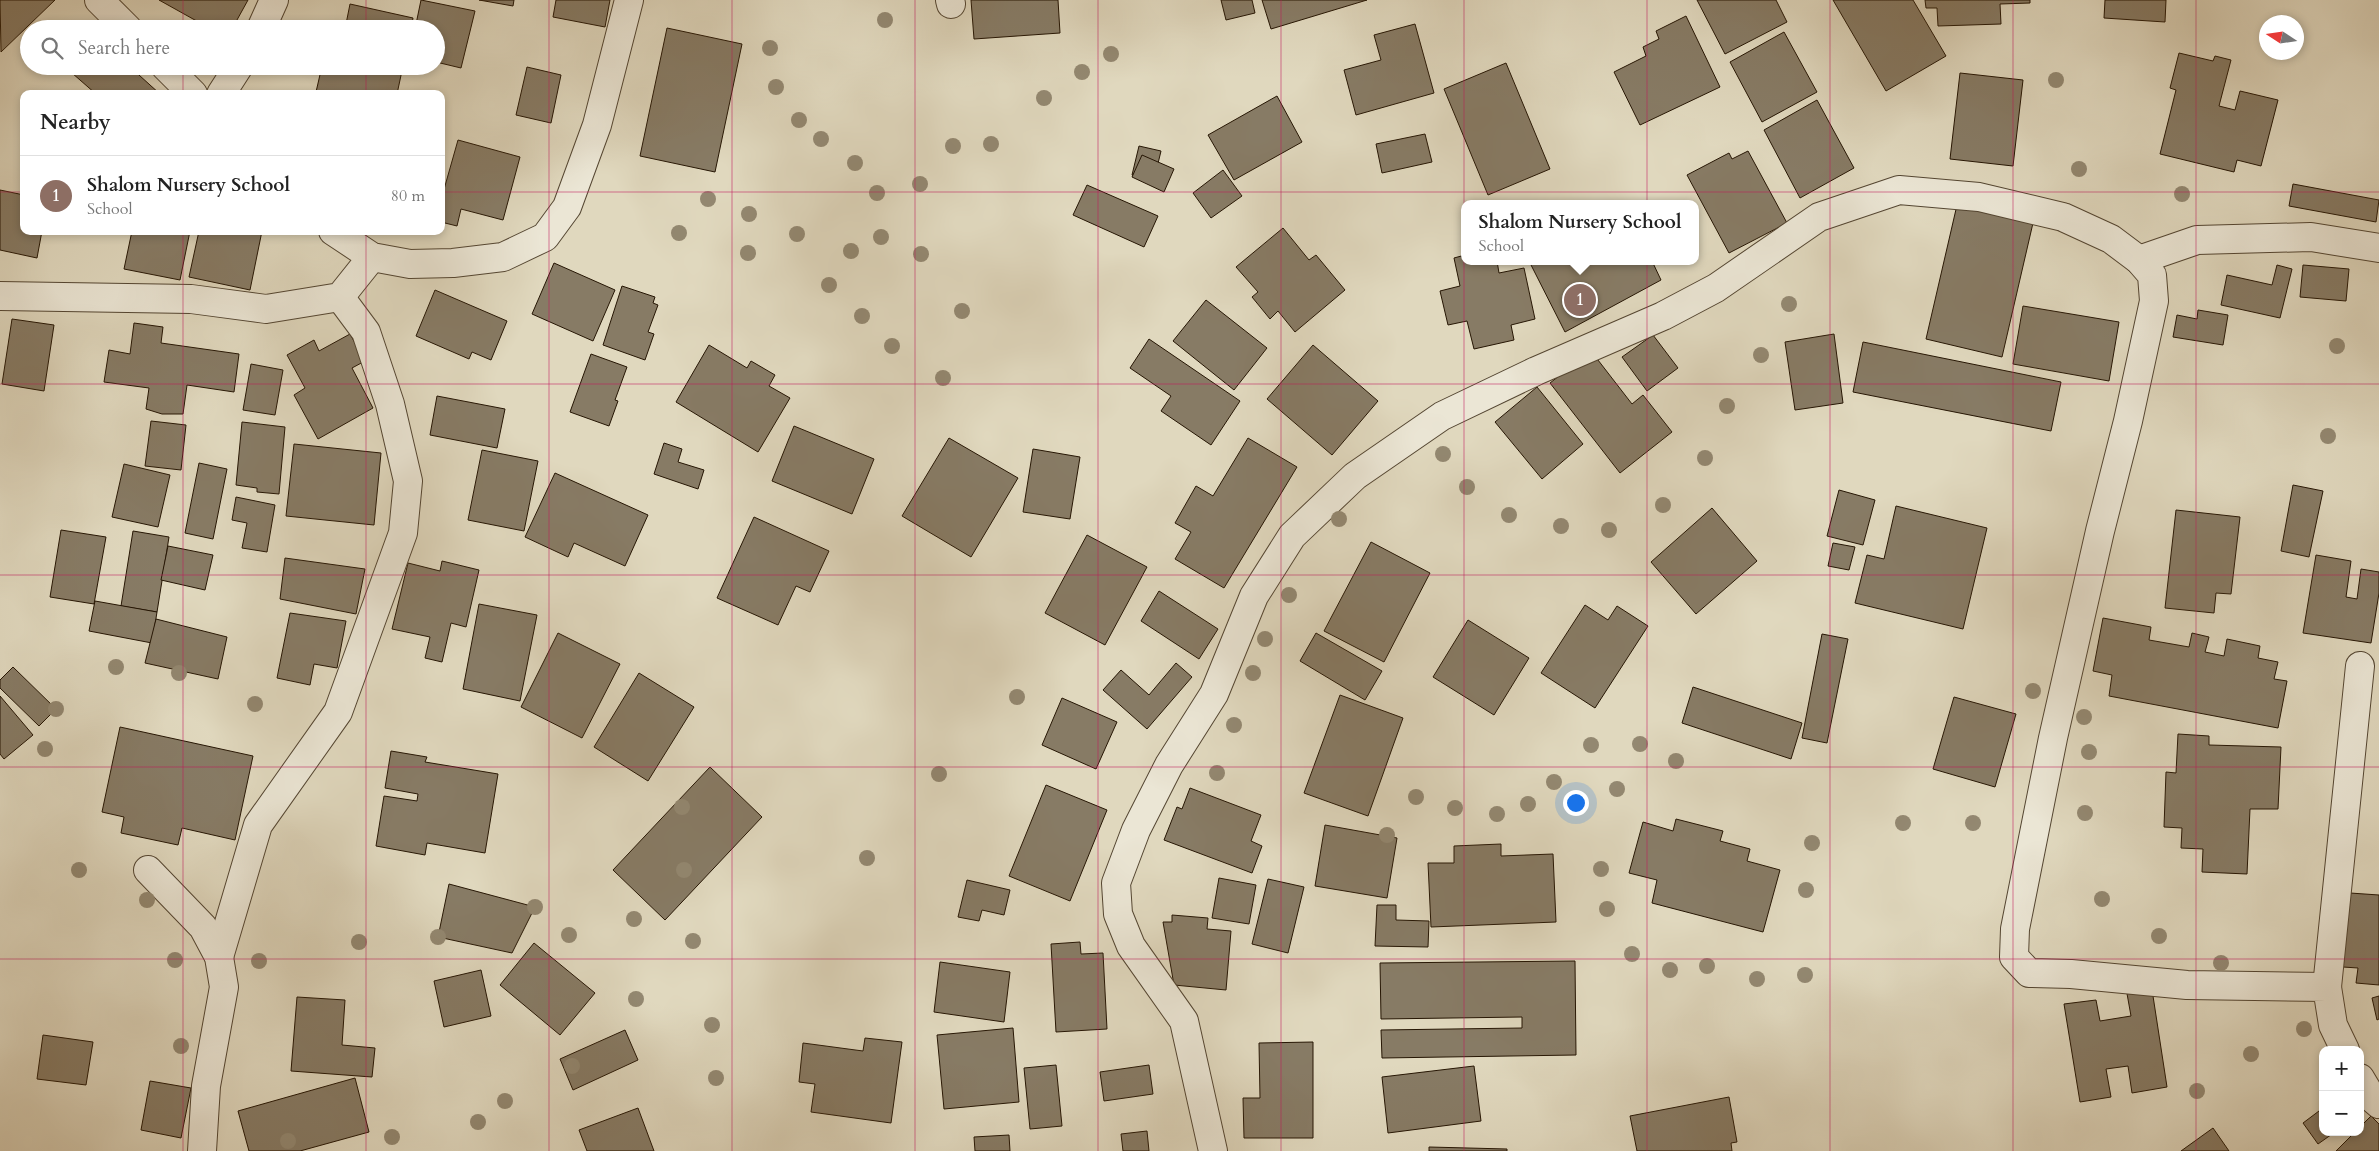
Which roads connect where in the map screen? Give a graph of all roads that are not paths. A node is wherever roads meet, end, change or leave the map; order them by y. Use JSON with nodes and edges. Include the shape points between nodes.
{"nodes":[{"id":1,"x":100,"y":0,"type":"edge"},
{"id":2,"x":274,"y":0,"type":"edge"},
{"id":3,"x":629,"y":0,"type":"edge"},
{"id":4,"x":119,"y":20,"type":"edge"},
{"id":5,"x":265,"y":20,"type":"edge"},
{"id":6,"x":174,"y":75,"type":"edge"},
{"id":7,"x":233,"y":75,"type":"edge"},
{"id":8,"x":189,"y":90,"type":"edge"},
{"id":9,"x":224,"y":90,"type":"edge"},
{"id":10,"x":339,"y":235,"type":"edge"},
{"id":11,"x":2379,"y":248,"type":"edge"},
{"id":12,"x":372,"y":256,"type":"junction"},
{"id":13,"x":2140,"y":260,"type":"junction"},
{"id":14,"x":0,"y":296,"type":"edge"},
{"id":15,"x":340,"y":298,"type":"junction"},
{"id":16,"x":2360,"y":666,"type":"dead end"},
{"id":17,"x":148,"y":870,"type":"dead end"},
{"id":18,"x":219,"y":957,"type":"junction"},
{"id":19,"x":2327,"y":987,"type":"junction"},
{"id":20,"x":2343,"y":1046,"type":"edge"},
{"id":21,"x":2364,"y":1085,"type":"edge"},
{"id":22,"x":2379,"y":1104,"type":"edge"},
{"id":23,"x":202,"y":1151,"type":"edge"},
{"id":24,"x":1213,"y":1151,"type":"edge"}],
"edges":[{"from":1,"to":4,"type":"street"},
{"from":2,"to":5,"type":"street"},
{"from":3,"to":12,"type":"street","via":[[597,125],[568,207],[545,237],[503,257],[453,263],[410,264]]},
{"from":6,"to":8,"type":"street"},
{"from":7,"to":9,"type":"street"},
{"from":10,"to":12,"type":"street"},
{"from":11,"to":13,"type":"street","via":[[2311,237],[2197,240]]},
{"from":12,"to":15,"type":"street"},
{"from":13,"to":19,"type":"street","via":[[2152,275],[2154,302],[2053,738],[2015,929],[2014,957],[2029,973],[2187,985]]},
{"from":13,"to":24,"type":"street","via":[[2111,239],[2062,217],[1979,197],[1899,190],[1819,217],[1716,288],[1663,316],[1442,416],[1355,476],[1292,536],[1254,596],[1214,694],[1169,764],[1136,830],[1116,883],[1118,914],[1131,946],[1184,1021]]},
{"from":14,"to":15,"type":"street","via":[[191,299],[266,309]]},
{"from":15,"to":18,"type":"street","via":[[366,332],[390,404],[408,481],[403,533],[338,712],[258,825]]},
{"from":16,"to":19,"type":"street"},
{"from":17,"to":18,"type":"street","via":[[203,927]]},
{"from":18,"to":23,"type":"street","via":[[224,987],[206,1086]]},
{"from":19,"to":20,"type":"street","via":[[2333,1025]]},
{"from":21,"to":22,"type":"street"}]}
